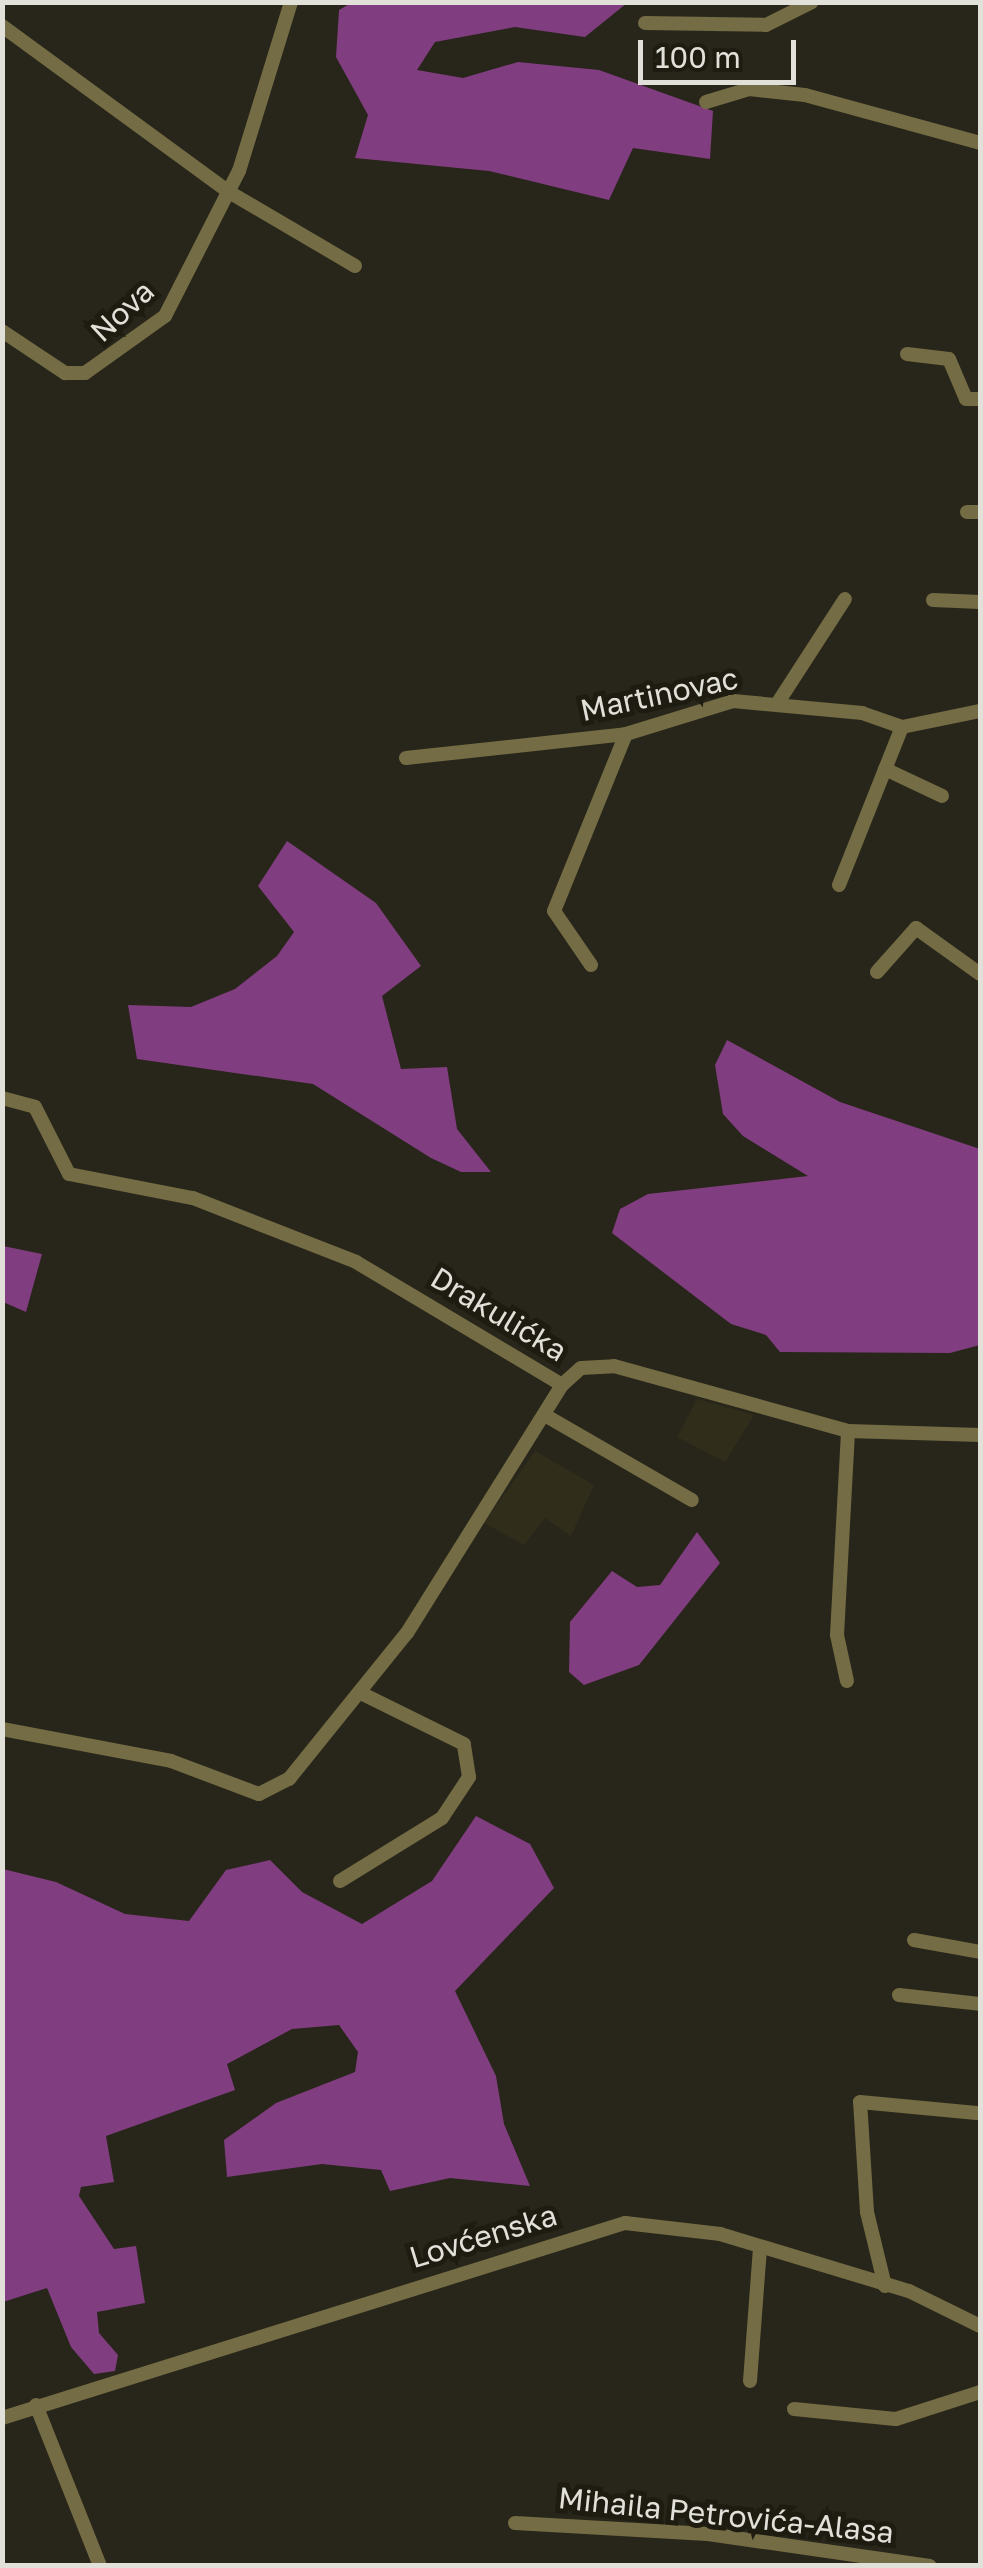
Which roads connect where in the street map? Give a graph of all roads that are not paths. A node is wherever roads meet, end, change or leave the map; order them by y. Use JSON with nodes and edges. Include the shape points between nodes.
{"nodes":[{"id":1,"x":291,"y":2,"type":"edge"},
{"id":2,"x":812,"y":2,"type":"edge"},
{"id":3,"x":645,"y":23,"type":"dead end"},
{"id":4,"x":2,"y":26,"type":"edge"},
{"id":5,"x":706,"y":102,"type":"dead end"},
{"id":6,"x":980,"y":143,"type":"edge"},
{"id":7,"x":229,"y":192,"type":"junction"},
{"id":8,"x":355,"y":266,"type":"dead end"},
{"id":9,"x":2,"y":331,"type":"edge"},
{"id":10,"x":907,"y":354,"type":"dead end"},
{"id":11,"x":980,"y":399,"type":"edge"},
{"id":12,"x":845,"y":598,"type":"dead end"},
{"id":13,"x":933,"y":600,"type":"dead end"},
{"id":14,"x":980,"y":602,"type":"edge"},
{"id":15,"x":778,"y":704,"type":"junction"},
{"id":16,"x":980,"y":711,"type":"edge"},
{"id":17,"x":902,"y":727,"type":"junction"},
{"id":18,"x":626,"y":734,"type":"junction"},
{"id":19,"x":406,"y":758,"type":"dead end"},
{"id":20,"x":885,"y":769,"type":"junction"},
{"id":21,"x":942,"y":796,"type":"dead end"},
{"id":22,"x":839,"y":885,"type":"dead end"},
{"id":23,"x":592,"y":965,"type":"dead end"},
{"id":24,"x":877,"y":972,"type":"dead end"},
{"id":25,"x":980,"y":974,"type":"edge"},
{"id":26,"x":2,"y":1098,"type":"edge"},
{"id":27,"x":562,"y":1385,"type":"junction"},
{"id":28,"x":548,"y":1417,"type":"junction"},
{"id":29,"x":848,"y":1431,"type":"junction"},
{"id":30,"x":980,"y":1435,"type":"edge"},
{"id":31,"x":692,"y":1500,"type":"dead end"},
{"id":32,"x":847,"y":1682,"type":"dead end"},
{"id":33,"x":359,"y":1692,"type":"junction"},
{"id":34,"x":2,"y":1728,"type":"edge"},
{"id":35,"x":340,"y":1881,"type":"dead end"},
{"id":36,"x":914,"y":1940,"type":"dead end"},
{"id":37,"x":980,"y":1952,"type":"edge"},
{"id":38,"x":899,"y":1994,"type":"dead end"},
{"id":39,"x":980,"y":2004,"type":"edge"},
{"id":40,"x":976,"y":2114,"type":"dead end"},
{"id":41,"x":760,"y":2249,"type":"junction"},
{"id":42,"x":885,"y":2286,"type":"junction"},
{"id":43,"x":980,"y":2326,"type":"edge"},
{"id":44,"x":750,"y":2381,"type":"dead end"},
{"id":45,"x":980,"y":2392,"type":"edge"},
{"id":46,"x":36,"y":2405,"type":"junction"},
{"id":47,"x":794,"y":2409,"type":"dead end"},
{"id":48,"x":2,"y":2418,"type":"edge"},
{"id":49,"x":515,"y":2522,"type":"dead end"},
{"id":50,"x":100,"y":2566,"type":"edge"},
{"id":51,"x":930,"y":2566,"type":"edge"}],
"edges":[{"from":1,"to":7,"type":"street","name":"Nova"},
{"from":2,"to":3,"type":"street","via":[[766,25]]},
{"from":4,"to":7,"type":"street"},
{"from":5,"to":6,"type":"street","via":[[748,89],[805,95]]},
{"from":7,"to":8,"type":"street"},
{"from":7,"to":9,"type":"street","name":"Nova","via":[[165,316],[104,366],[65,373]]},
{"from":10,"to":11,"type":"street","via":[[949,359],[966,399]]},
{"from":12,"to":15,"type":"street"},
{"from":13,"to":14,"type":"street"},
{"from":15,"to":17,"type":"street","name":"Martinovac","via":[[862,713]]},
{"from":15,"to":18,"type":"street","name":"Martinovac","via":[[732,701]]},
{"from":16,"to":17,"type":"street","name":"Martinovac"},
{"from":17,"to":20,"type":"street"},
{"from":18,"to":19,"type":"street","name":"Martinovac"},
{"from":18,"to":23,"type":"street","via":[[554,911]]},
{"from":20,"to":21,"type":"street"},
{"from":20,"to":22,"type":"street"},
{"from":24,"to":25,"type":"street","via":[[916,928]]},
{"from":26,"to":27,"type":"street","name":"Drakulićka","via":[[35,1107],[69,1174],[193,1198],[356,1262],[477,1327]]},
{"from":27,"to":28,"type":"street"},
{"from":27,"to":29,"type":"street","name":"Drakulićka","via":[[581,1368],[614,1366]]},
{"from":28,"to":31,"type":"street"},
{"from":28,"to":33,"type":"street"},
{"from":29,"to":30,"type":"street","name":"Drakulićka"},
{"from":29,"to":32,"type":"street","via":[[837,1635]]},
{"from":33,"to":34,"type":"street","via":[[289,1779],[259,1794],[172,1761]]},
{"from":33,"to":35,"type":"street","via":[[464,1744],[469,1778],[442,1818]]},
{"from":36,"to":37,"type":"street"},
{"from":38,"to":39,"type":"street"},
{"from":40,"to":42,"type":"street","via":[[860,2102],[867,2212]]},
{"from":41,"to":42,"type":"street","name":"Lovćenska"},
{"from":41,"to":44,"type":"street"},
{"from":41,"to":46,"type":"street","name":"Lovćenska","via":[[668,2226],[603,2226],[140,2380]]},
{"from":42,"to":43,"type":"street","name":"Lovćenska"},
{"from":45,"to":47,"type":"street","via":[[896,2419]]},
{"from":46,"to":48,"type":"street","name":"Lovćenska"},
{"from":46,"to":50,"type":"street"},
{"from":49,"to":51,"type":"street","name":"Mihaila Petrovića-Alasa","via":[[708,2534]]}]}
